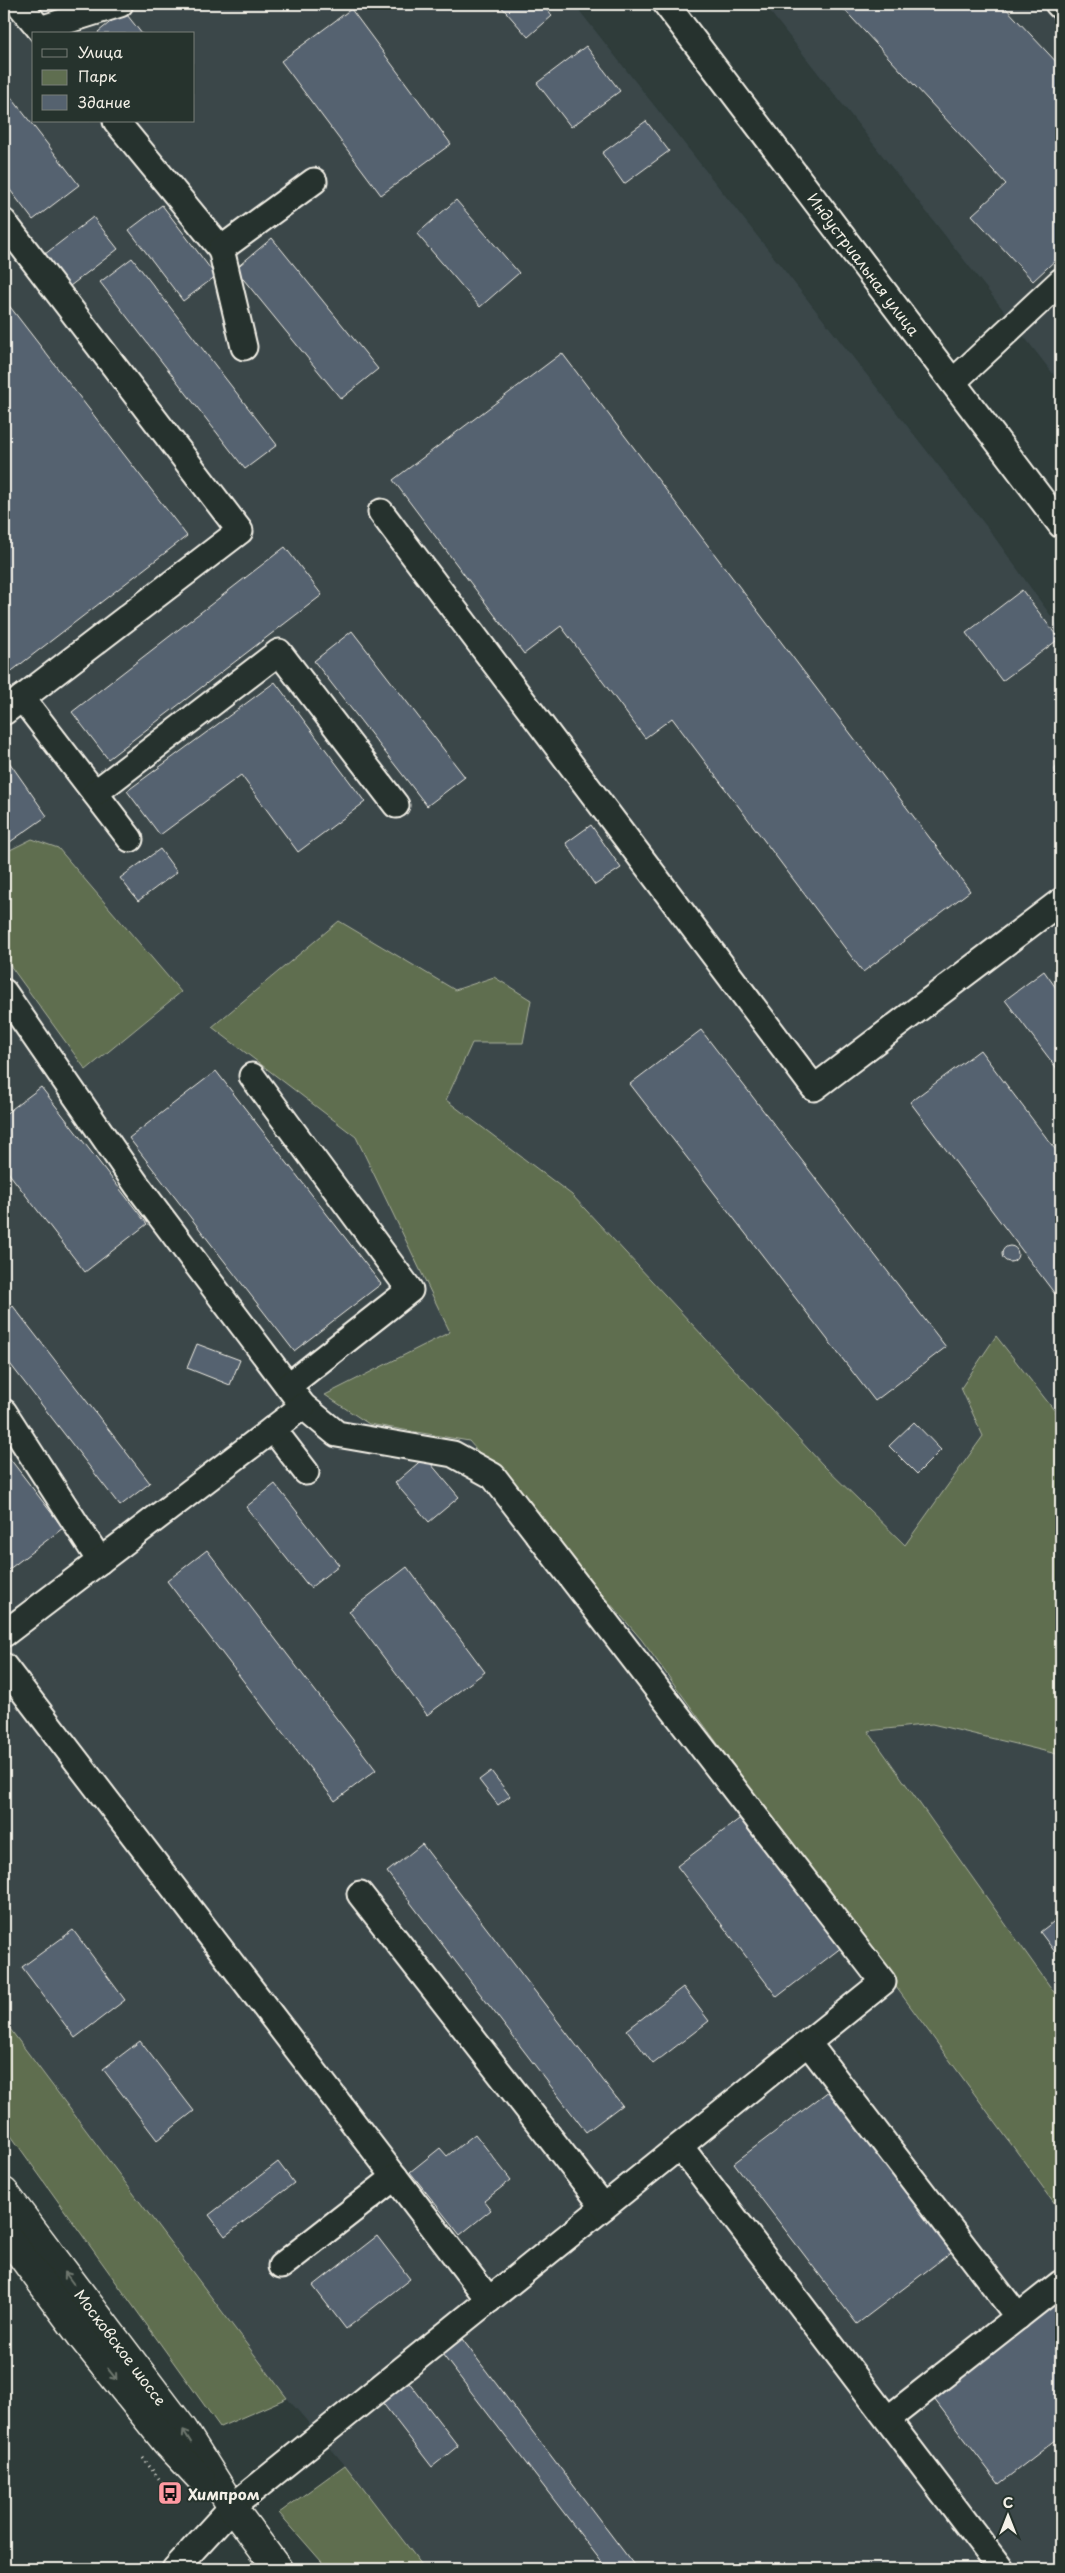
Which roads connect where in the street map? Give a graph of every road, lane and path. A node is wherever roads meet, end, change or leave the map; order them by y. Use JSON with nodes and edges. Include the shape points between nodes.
{"nodes":[{"id":1,"x":20,"y":4,"type":"edge"},
{"id":2,"x":120,"y":4,"type":"edge"},
{"id":3,"x":666,"y":4,"type":"edge"},
{"id":4,"x":1058,"y":4,"type":"edge"},
{"id":5,"x":1061,"y":7,"type":"edge"},
{"id":6,"x":42,"y":31,"type":"edge"},
{"id":7,"x":117,"y":122,"type":"edge"},
{"id":8,"x":314,"y":181,"type":"dead end"},
{"id":9,"x":4,"y":222,"type":"edge"},
{"id":10,"x":221,"y":249,"type":"junction"},
{"id":11,"x":1061,"y":281,"type":"edge"},
{"id":12,"x":244,"y":347,"type":"dead end"},
{"id":13,"x":953,"y":382,"type":"junction"},
{"id":14,"x":381,"y":512,"type":"dead end"},
{"id":15,"x":1061,"y":525,"type":"edge"},
{"id":16,"x":13,"y":705,"type":"edge"},
{"id":17,"x":95,"y":793,"type":"junction"},
{"id":18,"x":396,"y":805,"type":"dead end"},
{"id":19,"x":130,"y":839,"type":"dead end"},
{"id":20,"x":1061,"y":901,"type":"edge"},
{"id":21,"x":4,"y":992,"type":"edge"},
{"id":22,"x":252,"y":1076,"type":"dead end"},
{"id":23,"x":288,"y":1386,"type":"junction"},
{"id":24,"x":303,"y":1406,"type":"junction"},
{"id":25,"x":4,"y":1412,"type":"edge"},
{"id":26,"x":274,"y":1429,"type":"junction"},
{"id":27,"x":306,"y":1472,"type":"dead end"},
{"id":28,"x":100,"y":1561,"type":"junction"},
{"id":29,"x":4,"y":1634,"type":"edge"},
{"id":30,"x":4,"y":1666,"type":"edge"},
{"id":31,"x":360,"y":1894,"type":"dead end"},
{"id":32,"x":808,"y":2043,"type":"junction"},
{"id":33,"x":680,"y":2146,"type":"junction"},
{"id":34,"x":395,"y":2177,"type":"junction"},
{"id":35,"x":4,"y":2192,"type":"edge"},
{"id":36,"x":604,"y":2207,"type":"junction"},
{"id":37,"x":4,"y":2232,"type":"edge"},
{"id":38,"x":282,"y":2266,"type":"dead end"},
{"id":39,"x":1061,"y":2283,"type":"edge"},
{"id":40,"x":489,"y":2300,"type":"junction"},
{"id":41,"x":1018,"y":2317,"type":"junction"},
{"id":42,"x":888,"y":2419,"type":"junction"},
{"id":43,"x":143,"y":2458,"type":"dead end"},
{"id":44,"x":170,"y":2493,"type":"dead end"},
{"id":45,"x":232,"y":2507,"type":"junction"},
{"id":46,"x":175,"y":2569,"type":"edge"},
{"id":47,"x":278,"y":2569,"type":"edge"},
{"id":48,"x":1002,"y":2569,"type":"edge"}],
"edges":[{"from":1,"to":6,"type":"street"},
{"from":2,"to":6,"type":"street"},
{"from":3,"to":13,"type":"street","name":"Индустриальная улица"},
{"from":4,"to":5,"type":"street"},
{"from":7,"to":10,"type":"street"},
{"from":8,"to":10,"type":"street"},
{"from":9,"to":16,"type":"street","via":[[240,531]]},
{"from":10,"to":12,"type":"street"},
{"from":11,"to":13,"type":"street"},
{"from":13,"to":15,"type":"street","name":"Индустриальная улица"},
{"from":14,"to":20,"type":"street","via":[[814,1088]]},
{"from":16,"to":17,"type":"street"},
{"from":17,"to":18,"type":"street","via":[[279,652]]},
{"from":17,"to":19,"type":"street"},
{"from":21,"to":23,"type":"street","via":[[137,1185]]},
{"from":22,"to":23,"type":"street","via":[[410,1290]]},
{"from":23,"to":24,"type":"street"},
{"from":24,"to":26,"type":"street"},
{"from":24,"to":32,"type":"street","via":[[337,1434],[453,1454],[494,1476],[883,1982]]},
{"from":25,"to":28,"type":"street"},
{"from":26,"to":27,"type":"street"},
{"from":26,"to":28,"type":"street"},
{"from":28,"to":29,"type":"street"},
{"from":30,"to":34,"type":"street"},
{"from":31,"to":36,"type":"street"},
{"from":32,"to":33,"type":"street"},
{"from":32,"to":41,"type":"street"},
{"from":33,"to":36,"type":"street"},
{"from":33,"to":42,"type":"street"},
{"from":34,"to":38,"type":"street"},
{"from":34,"to":40,"type":"street"},
{"from":45,"to":35,"type":"main road","name":"Московское шоссе","one_way":true,"via":[[183,2429]]},
{"from":36,"to":40,"type":"street"},
{"from":37,"to":45,"type":"main road","name":"Московское шоссе","one_way":true,"via":[[81,2336],[166,2442],[190,2470]]},
{"from":39,"to":41,"type":"street"},
{"from":40,"to":45,"type":"street"},
{"from":41,"to":42,"type":"street"},
{"from":42,"to":48,"type":"street"},
{"from":43,"to":44,"type":"path"},
{"from":45,"to":46,"type":"street"},
{"from":45,"to":47,"type":"main road","name":"Московское шоссе"}]}
